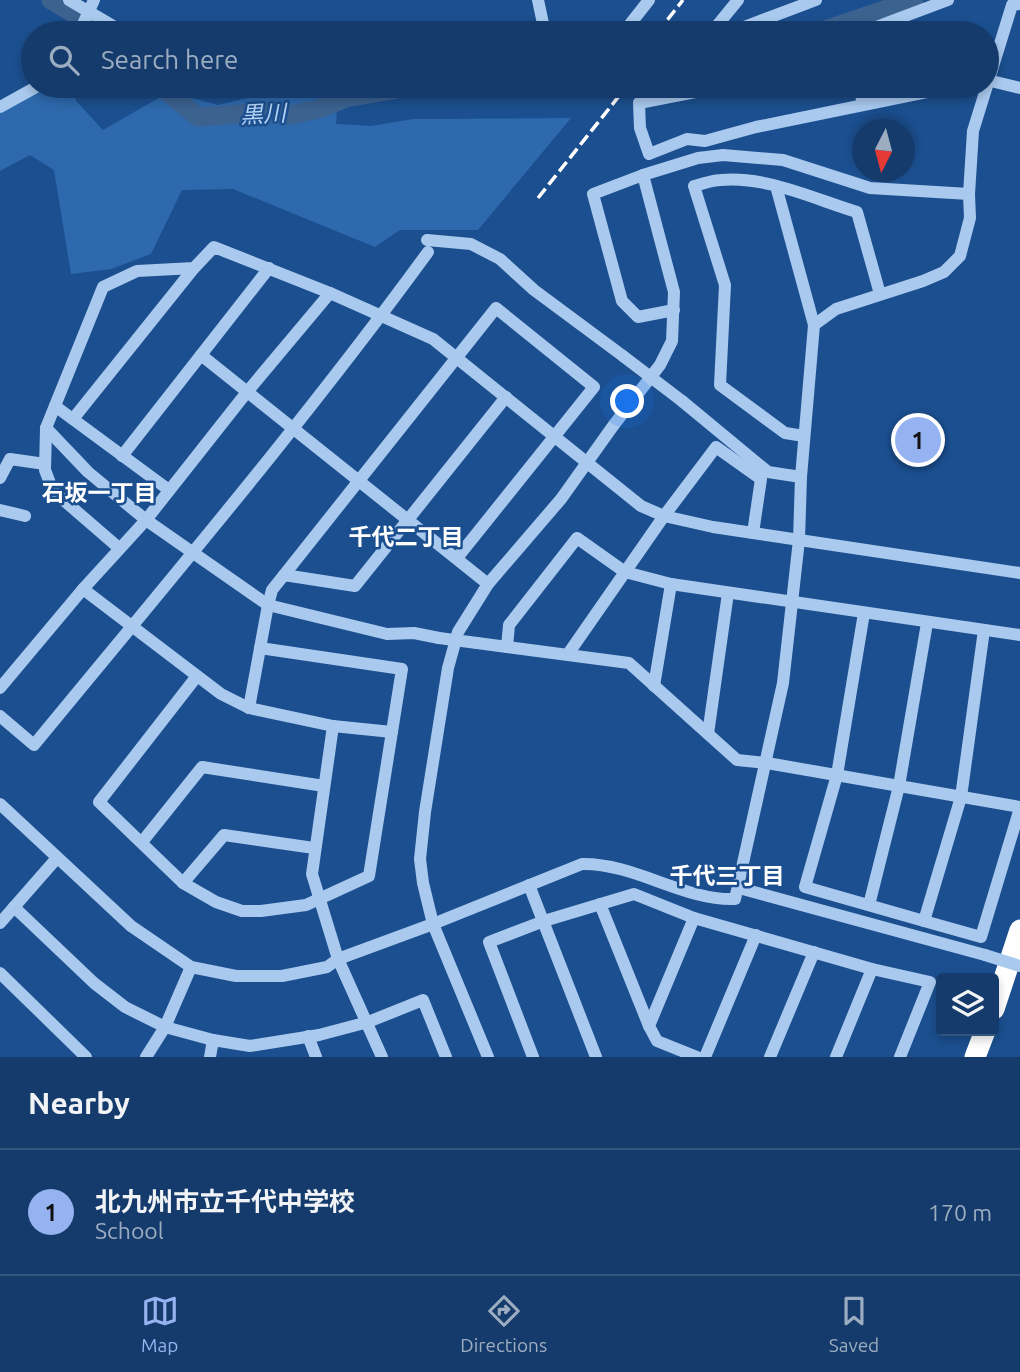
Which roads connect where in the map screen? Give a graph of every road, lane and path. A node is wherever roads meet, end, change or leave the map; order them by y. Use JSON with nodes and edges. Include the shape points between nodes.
{"nodes":[{"id":1,"x":69,"y":0,"type":"edge"},
{"id":2,"x":538,"y":0,"type":"edge"},
{"id":3,"x":649,"y":0,"type":"edge"},
{"id":4,"x":737,"y":0,"type":"edge"},
{"id":5,"x":816,"y":0,"type":"edge"},
{"id":6,"x":948,"y":0,"type":"edge"},
{"id":7,"x":1020,"y":4,"type":"edge"},
{"id":8,"x":91,"y":10,"type":"edge"},
{"id":9,"x":107,"y":21,"type":"edge"},
{"id":10,"x":542,"y":21,"type":"edge"},
{"id":11,"x":632,"y":21,"type":"edge"},
{"id":12,"x":720,"y":21,"type":"edge"},
{"id":13,"x":760,"y":21,"type":"edge"},
{"id":14,"x":892,"y":21,"type":"edge"},
{"id":15,"x":999,"y":46,"type":"edge"},
{"id":16,"x":999,"y":83,"type":"edge"},
{"id":17,"x":1020,"y":88,"type":"edge"},
{"id":18,"x":21,"y":95,"type":"edge"},
{"id":19,"x":665,"y":98,"type":"edge"},
{"id":20,"x":862,"y":98,"type":"edge"},
{"id":21,"x":888,"y":98,"type":"edge"},
{"id":22,"x":983,"y":98,"type":"edge"},
{"id":23,"x":863,"y":104,"type":"junction"},
{"id":24,"x":0,"y":107,"type":"edge"},
{"id":25,"x":643,"y":175,"type":"junction"},
{"id":26,"x":776,"y":186,"type":"junction"},
{"id":27,"x":969,"y":194,"type":"junction"},
{"id":28,"x":194,"y":268,"type":"junction"},
{"id":29,"x":269,"y":268,"type":"junction"},
{"id":30,"x":330,"y":293,"type":"junction"},
{"id":31,"x":880,"y":294,"type":"junction"},
{"id":32,"x":674,"y":310,"type":"junction"},
{"id":33,"x":380,"y":317,"type":"junction"},
{"id":34,"x":814,"y":324,"type":"junction"},
{"id":35,"x":201,"y":355,"type":"junction"},
{"id":36,"x":457,"y":358,"type":"junction"},
{"id":37,"x":247,"y":392,"type":"junction"},
{"id":38,"x":506,"y":397,"type":"junction"},
{"id":39,"x":55,"y":406,"type":"junction"},
{"id":40,"x":73,"y":419,"type":"junction"},
{"id":41,"x":46,"y":428,"type":"junction"},
{"id":42,"x":293,"y":429,"type":"junction"},
{"id":43,"x":554,"y":436,"type":"junction"},
{"id":44,"x":804,"y":436,"type":"junction"},
{"id":45,"x":122,"y":456,"type":"junction"},
{"id":46,"x":587,"y":462,"type":"junction"},
{"id":47,"x":45,"y":464,"type":"junction"},
{"id":48,"x":801,"y":477,"type":"junction"},
{"id":49,"x":0,"y":478,"type":"edge"},
{"id":50,"x":359,"y":480,"type":"junction"},
{"id":51,"x":169,"y":490,"type":"junction"},
{"id":52,"x":0,"y":510,"type":"edge"},
{"id":53,"x":25,"y":516,"type":"dead end"},
{"id":54,"x":664,"y":516,"type":"junction"},
{"id":55,"x":408,"y":519,"type":"junction"},
{"id":56,"x":146,"y":520,"type":"junction"},
{"id":57,"x":753,"y":533,"type":"junction"},
{"id":58,"x":799,"y":540,"type":"junction"},
{"id":59,"x":119,"y":548,"type":"junction"},
{"id":60,"x":193,"y":553,"type":"junction"},
{"id":61,"x":457,"y":558,"type":"junction"},
{"id":62,"x":625,"y":572,"type":"junction"},
{"id":63,"x":1020,"y":573,"type":"edge"},
{"id":64,"x":284,"y":575,"type":"junction"},
{"id":65,"x":488,"y":584,"type":"junction"},
{"id":66,"x":671,"y":584,"type":"junction"},
{"id":67,"x":83,"y":589,"type":"junction"},
{"id":68,"x":727,"y":593,"type":"junction"},
{"id":69,"x":792,"y":602,"type":"junction"},
{"id":70,"x":268,"y":605,"type":"junction"},
{"id":71,"x":864,"y":613,"type":"junction"},
{"id":72,"x":927,"y":623,"type":"junction"},
{"id":73,"x":132,"y":626,"type":"junction"},
{"id":74,"x":984,"y":630,"type":"junction"},
{"id":75,"x":1020,"y":635,"type":"edge"},
{"id":76,"x":507,"y":647,"type":"junction"},
{"id":77,"x":260,"y":648,"type":"junction"},
{"id":78,"x":568,"y":653,"type":"junction"},
{"id":79,"x":197,"y":676,"type":"junction"},
{"id":80,"x":654,"y":686,"type":"junction"},
{"id":81,"x":0,"y":688,"type":"edge"},
{"id":82,"x":249,"y":708,"type":"junction"},
{"id":83,"x":0,"y":716,"type":"edge"},
{"id":84,"x":333,"y":726,"type":"junction"},
{"id":85,"x":392,"y":732,"type":"junction"},
{"id":86,"x":708,"y":734,"type":"junction"},
{"id":87,"x":767,"y":763,"type":"junction"},
{"id":88,"x":837,"y":775,"type":"junction"},
{"id":89,"x":324,"y":786,"type":"junction"},
{"id":90,"x":898,"y":786,"type":"junction"},
{"id":91,"x":961,"y":797,"type":"junction"},
{"id":92,"x":0,"y":804,"type":"edge"},
{"id":93,"x":1020,"y":808,"type":"edge"},
{"id":94,"x":142,"y":842,"type":"junction"},
{"id":95,"x":314,"y":848,"type":"junction"},
{"id":96,"x":57,"y":858,"type":"junction"},
{"id":97,"x":183,"y":883,"type":"junction"},
{"id":98,"x":529,"y":885,"type":"junction"},
{"id":99,"x":739,"y":888,"type":"junction"},
{"id":100,"x":318,"y":899,"type":"junction"},
{"id":101,"x":600,"y":904,"type":"junction"},
{"id":102,"x":869,"y":905,"type":"junction"},
{"id":103,"x":14,"y":907,"type":"junction"},
{"id":104,"x":694,"y":918,"type":"junction"},
{"id":105,"x":544,"y":921,"type":"junction"},
{"id":106,"x":924,"y":921,"type":"junction"},
{"id":107,"x":0,"y":923,"type":"edge"},
{"id":108,"x":433,"y":924,"type":"junction"},
{"id":109,"x":1020,"y":930,"type":"edge"},
{"id":110,"x":756,"y":935,"type":"junction"},
{"id":111,"x":814,"y":951,"type":"junction"},
{"id":112,"x":338,"y":959,"type":"junction"},
{"id":113,"x":1020,"y":966,"type":"edge"},
{"id":114,"x":191,"y":967,"type":"junction"},
{"id":115,"x":872,"y":969,"type":"junction"},
{"id":116,"x":0,"y":973,"type":"edge"},
{"id":117,"x":999,"y":994,"type":"edge"},
{"id":118,"x":368,"y":1022,"type":"junction"},
{"id":119,"x":649,"y":1026,"type":"junction"},
{"id":120,"x":164,"y":1027,"type":"junction"},
{"id":121,"x":308,"y":1036,"type":"junction"},
{"id":122,"x":983,"y":1036,"type":"edge"},
{"id":123,"x":213,"y":1040,"type":"junction"},
{"id":124,"x":252,"y":1051,"type":"edge"},
{"id":125,"x":86,"y":1057,"type":"edge"},
{"id":126,"x":146,"y":1057,"type":"edge"},
{"id":127,"x":210,"y":1057,"type":"edge"},
{"id":128,"x":316,"y":1057,"type":"edge"},
{"id":129,"x":382,"y":1057,"type":"edge"},
{"id":130,"x":446,"y":1057,"type":"edge"},
{"id":131,"x":488,"y":1057,"type":"edge"},
{"id":132,"x":533,"y":1057,"type":"edge"},
{"id":133,"x":596,"y":1057,"type":"edge"},
{"id":134,"x":697,"y":1057,"type":"edge"},
{"id":135,"x":705,"y":1057,"type":"edge"},
{"id":136,"x":770,"y":1057,"type":"edge"},
{"id":137,"x":836,"y":1057,"type":"edge"},
{"id":138,"x":900,"y":1057,"type":"edge"},
{"id":139,"x":975,"y":1057,"type":"edge"}],
"edges":[{"from":1,"to":8,"type":"street"},
{"from":2,"to":10,"type":"street"},
{"from":3,"to":11,"type":"street"},
{"from":4,"to":12,"type":"street"},
{"from":5,"to":13,"type":"street"},
{"from":6,"to":14,"type":"street"},
{"from":7,"to":15,"type":"street","via":[[1012,5]]},
{"from":8,"to":9,"type":"street"},
{"from":16,"to":17,"type":"street"},
{"from":18,"to":24,"type":"street"},
{"from":19,"to":23,"type":"street","via":[[639,103],[640,128],[649,153],[687,139],[705,141]]},
{"from":20,"to":23,"type":"street"},
{"from":21,"to":23,"type":"street"},
{"from":22,"to":27,"type":"street","via":[[973,131]]},
{"from":25,"to":27,"type":"street","via":[[698,158],[754,156],[783,160],[870,188]]},
{"from":25,"to":32,"type":"street","via":[[674,292]]},
{"from":25,"to":32,"type":"street","via":[[593,194],[622,301],[638,317]]},
{"from":26,"to":31,"type":"street","via":[[857,212]]},
{"from":26,"to":34,"type":"street"},
{"from":26,"to":44,"type":"street","via":[[721,180],[694,186],[725,285],[720,385],[785,433]]},
{"from":27,"to":31,"type":"street","via":[[970,218],[960,256],[944,272]]},
{"from":28,"to":29,"type":"street","via":[[214,247]]},
{"from":28,"to":39,"type":"street","via":[[138,271],[103,287]]},
{"from":28,"to":40,"type":"street"},
{"from":29,"to":30,"type":"street"},
{"from":29,"to":35,"type":"street"},
{"from":30,"to":33,"type":"street"},
{"from":30,"to":37,"type":"street"},
{"from":31,"to":34,"type":"street","via":[[836,309]]},
{"from":32,"to":46,"type":"street","via":[[672,341],[660,365]]},
{"from":33,"to":36,"type":"street","via":[[433,339]]},
{"from":33,"to":42,"type":"street"},
{"from":33,"to":48,"type":"street","bridge":true,"via":[[427,246],[471,244],[500,259],[768,472]]},
{"from":34,"to":44,"type":"street"},
{"from":35,"to":37,"type":"street"},
{"from":35,"to":45,"type":"street"},
{"from":36,"to":38,"type":"street"},
{"from":36,"to":43,"type":"street","via":[[496,308],[594,387]]},
{"from":36,"to":50,"type":"street"},
{"from":37,"to":42,"type":"street"},
{"from":37,"to":51,"type":"street"},
{"from":38,"to":43,"type":"street"},
{"from":38,"to":55,"type":"street"},
{"from":39,"to":40,"type":"street"},
{"from":39,"to":41,"type":"street"},
{"from":40,"to":45,"type":"street"},
{"from":41,"to":47,"type":"street"},
{"from":41,"to":56,"type":"street","via":[[88,472]]},
{"from":42,"to":50,"type":"street"},
{"from":42,"to":60,"type":"street"},
{"from":43,"to":46,"type":"street"},
{"from":43,"to":61,"type":"street"},
{"from":44,"to":48,"type":"street"},
{"from":45,"to":51,"type":"street"},
{"from":46,"to":54,"type":"street","via":[[641,506]]},
{"from":46,"to":65,"type":"street"},
{"from":47,"to":49,"type":"street","via":[[10,459]]},
{"from":47,"to":59,"type":"street","via":[[53,491]]},
{"from":48,"to":58,"type":"street"},
{"from":50,"to":55,"type":"street"},
{"from":50,"to":64,"type":"street"},
{"from":51,"to":56,"type":"street"},
{"from":52,"to":53,"type":"street"},
{"from":54,"to":57,"type":"street"},
{"from":54,"to":57,"type":"street","via":[[716,447],[761,479]]},
{"from":54,"to":62,"type":"street"},
{"from":55,"to":61,"type":"street"},
{"from":55,"to":64,"type":"street","via":[[355,586]]},
{"from":56,"to":59,"type":"street"},
{"from":56,"to":60,"type":"street"},
{"from":57,"to":58,"type":"street"},
{"from":58,"to":63,"type":"street"},
{"from":58,"to":69,"type":"street"},
{"from":59,"to":67,"type":"street"},
{"from":60,"to":70,"type":"street"},
{"from":60,"to":73,"type":"street"},
{"from":61,"to":65,"type":"street"},
{"from":62,"to":66,"type":"street"},
{"from":62,"to":76,"type":"street","via":[[577,538],[509,625]]},
{"from":62,"to":78,"type":"street"},
{"from":64,"to":70,"type":"street","via":[[272,590]]},
{"from":65,"to":108,"type":"street","via":[[458,632],[448,668],[420,859]]},
{"from":66,"to":68,"type":"street"},
{"from":66,"to":80,"type":"street"},
{"from":67,"to":73,"type":"street"},
{"from":67,"to":81,"type":"street"},
{"from":68,"to":69,"type":"street"},
{"from":68,"to":86,"type":"street"},
{"from":69,"to":71,"type":"street"},
{"from":69,"to":87,"type":"street","via":[[783,683]]},
{"from":70,"to":76,"type":"street","bridge":true,"via":[[387,634],[414,633]]},
{"from":70,"to":77,"type":"street"},
{"from":71,"to":72,"type":"street"},
{"from":71,"to":88,"type":"street"},
{"from":72,"to":74,"type":"street"},
{"from":72,"to":90,"type":"street"},
{"from":73,"to":79,"type":"street"},
{"from":73,"to":83,"type":"street","via":[[34,745]]},
{"from":74,"to":75,"type":"street"},
{"from":74,"to":91,"type":"street"},
{"from":76,"to":78,"type":"street"},
{"from":77,"to":82,"type":"street"},
{"from":77,"to":85,"type":"street","via":[[402,669]]},
{"from":78,"to":80,"type":"street","via":[[629,663]]},
{"from":79,"to":82,"type":"street"},
{"from":79,"to":94,"type":"street","via":[[99,802]]},
{"from":80,"to":86,"type":"street"},
{"from":82,"to":84,"type":"street"},
{"from":84,"to":85,"type":"street"},
{"from":84,"to":89,"type":"street"},
{"from":85,"to":100,"type":"street","via":[[369,876]]},
{"from":86,"to":87,"type":"street","via":[[737,760]]},
{"from":87,"to":88,"type":"street"},
{"from":87,"to":99,"type":"street"},
{"from":88,"to":90,"type":"street"},
{"from":88,"to":102,"type":"street","via":[[806,887]]},
{"from":89,"to":94,"type":"street","via":[[202,767]]},
{"from":89,"to":95,"type":"street"},
{"from":90,"to":91,"type":"street"},
{"from":90,"to":102,"type":"street"},
{"from":91,"to":93,"type":"street"},
{"from":91,"to":106,"type":"street"},
{"from":92,"to":96,"type":"street"},
{"from":93,"to":106,"type":"street","via":[[981,937]]},
{"from":94,"to":97,"type":"street"},
{"from":95,"to":97,"type":"street","via":[[224,835]]},
{"from":95,"to":100,"type":"street","via":[[312,874]]},
{"from":96,"to":103,"type":"street"},
{"from":96,"to":114,"type":"street","via":[[131,926]]},
{"from":97,"to":100,"type":"street","via":[[242,911],[306,905]]},
{"from":98,"to":99,"type":"street","via":[[582,864],[603,864],[724,899],[735,899]]},
{"from":98,"to":105,"type":"street"},
{"from":98,"to":108,"type":"street"},
{"from":99,"to":113,"type":"street","bridge":true},
{"from":100,"to":112,"type":"street"},
{"from":101,"to":104,"type":"street","via":[[634,894]]},
{"from":101,"to":105,"type":"street"},
{"from":101,"to":119,"type":"street"},
{"from":102,"to":106,"type":"street"},
{"from":103,"to":107,"type":"street"},
{"from":103,"to":120,"type":"street","via":[[94,983],[125,1007]]},
{"from":104,"to":110,"type":"street"},
{"from":104,"to":119,"type":"street"},
{"from":105,"to":132,"type":"street","via":[[489,942]]},
{"from":105,"to":133,"type":"street"},
{"from":108,"to":112,"type":"street"},
{"from":108,"to":131,"type":"street"},
{"from":109,"to":117,"type":"highway"},
{"from":110,"to":111,"type":"street"},
{"from":110,"to":135,"type":"street"},
{"from":111,"to":115,"type":"street"},
{"from":111,"to":136,"type":"street"},
{"from":112,"to":114,"type":"street","via":[[327,967],[282,976],[236,976]]},
{"from":112,"to":118,"type":"street"},
{"from":114,"to":120,"type":"street"},
{"from":115,"to":137,"type":"street"},
{"from":115,"to":138,"type":"street","via":[[930,982]]},
{"from":116,"to":125,"type":"street"},
{"from":118,"to":121,"type":"street"},
{"from":118,"to":129,"type":"street"},
{"from":118,"to":130,"type":"street","via":[[424,1000]]},
{"from":119,"to":134,"type":"street","via":[[657,1041]]},
{"from":120,"to":123,"type":"street"},
{"from":120,"to":126,"type":"street"},
{"from":121,"to":124,"type":"street"},
{"from":121,"to":128,"type":"street"},
{"from":122,"to":139,"type":"highway"},
{"from":123,"to":124,"type":"street"},
{"from":123,"to":127,"type":"street"}]}
